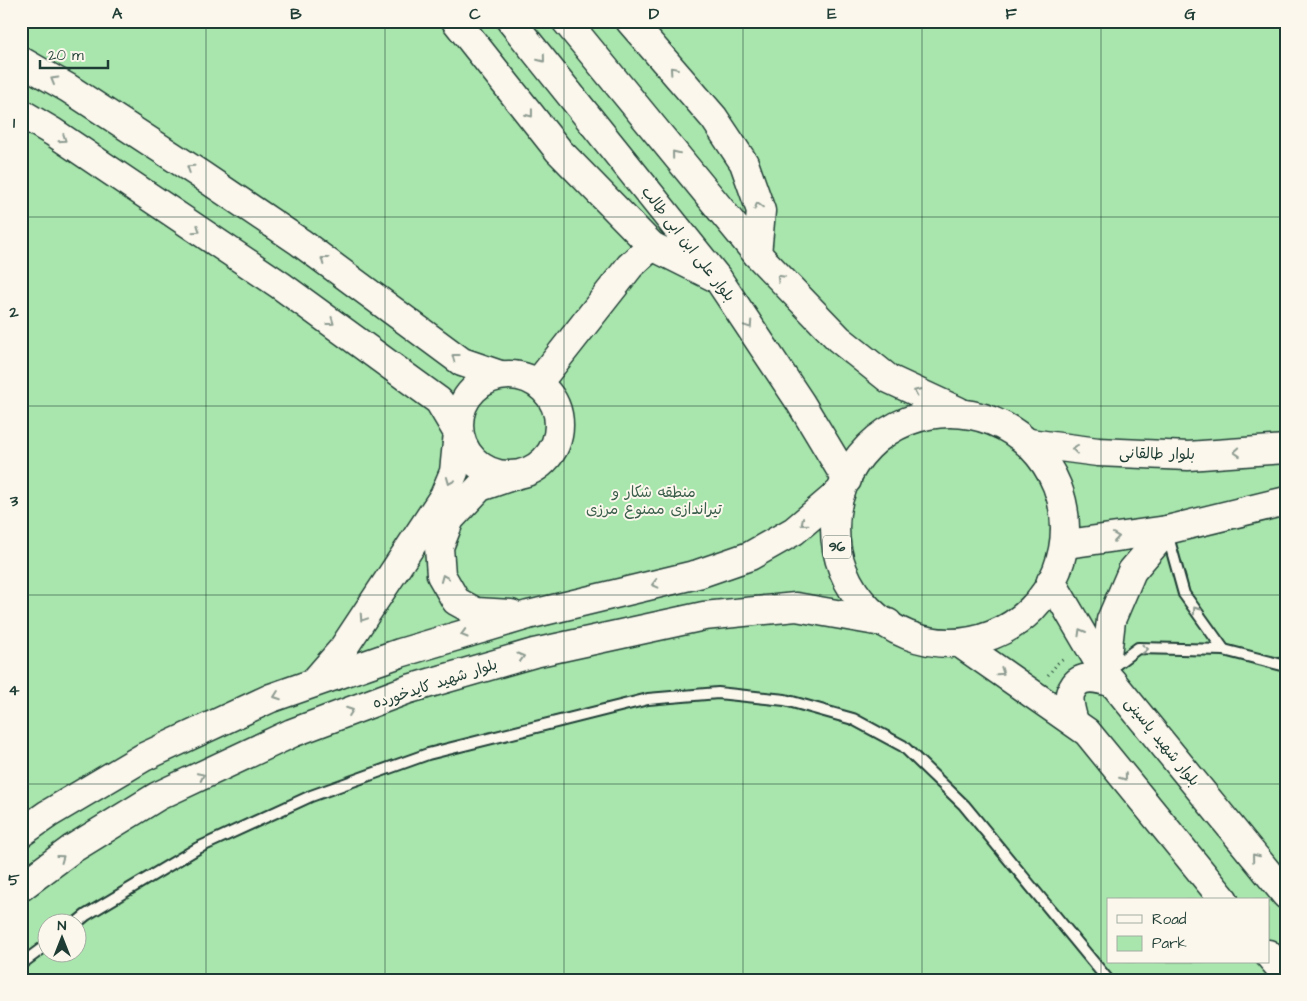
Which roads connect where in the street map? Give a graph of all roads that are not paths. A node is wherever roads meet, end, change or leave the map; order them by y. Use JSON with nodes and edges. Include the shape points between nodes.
{"nodes":[{"id":1,"x":456,"y":21,"type":"edge"},
{"id":2,"x":511,"y":21,"type":"edge"},
{"id":3,"x":566,"y":21,"type":"edge"},
{"id":4,"x":630,"y":21,"type":"edge"},
{"id":5,"x":21,"y":62,"type":"edge"},
{"id":6,"x":21,"y":114,"type":"edge"},
{"id":7,"x":652,"y":246,"type":"junction"},
{"id":8,"x":757,"y":254,"type":"junction"},
{"id":9,"x":718,"y":279,"type":"junction"},
{"id":10,"x":500,"y":374,"type":"junction"},
{"id":11,"x":538,"y":383,"type":"junction"},
{"id":12,"x":961,"y":412,"type":"junction"},
{"id":13,"x":458,"y":433,"type":"junction"},
{"id":14,"x":1029,"y":443,"type":"junction"},
{"id":15,"x":1286,"y":449,"type":"edge"},
{"id":16,"x":517,"y":475,"type":"junction"},
{"id":17,"x":844,"y":486,"type":"junction"},
{"id":18,"x":1286,"y":501,"type":"edge"},
{"id":19,"x":1167,"y":530,"type":"junction"},
{"id":20,"x":1067,"y":544,"type":"junction"},
{"id":21,"x":1051,"y":581,"type":"junction"},
{"id":22,"x":528,"y":615,"type":"junction"},
{"id":23,"x":888,"y":623,"type":"junction"},
{"id":24,"x":961,"y":644,"type":"junction"},
{"id":25,"x":1224,"y":650,"type":"junction"},
{"id":26,"x":1286,"y":666,"type":"edge"},
{"id":27,"x":1109,"y":678,"type":"junction"},
{"id":28,"x":312,"y":684,"type":"junction"},
{"id":29,"x":1074,"y":722,"type":"junction"},
{"id":30,"x":21,"y":833,"type":"edge"},
{"id":31,"x":21,"y":887,"type":"edge"},
{"id":32,"x":1286,"y":895,"type":"edge"},
{"id":33,"x":1222,"y":898,"type":"edge"},
{"id":34,"x":88,"y":914,"type":"edge"},
{"id":35,"x":38,"y":951,"type":"edge"},
{"id":36,"x":1270,"y":956,"type":"edge"},
{"id":37,"x":21,"y":964,"type":"edge"},
{"id":38,"x":1286,"y":975,"type":"edge"},
{"id":39,"x":1108,"y":980,"type":"edge"}],
"edges":[{"from":1,"to":7,"type":"street","one_way":true,"via":[[559,151]]},
{"from":2,"to":9,"type":"street","name":"بلوار علی ابن ابی طالب","one_way":true},
{"from":8,"to":3,"type":"street","number":"96","one_way":true},
{"from":8,"to":4,"type":"street","one_way":true,"via":[[761,211],[744,163],[714,118]]},
{"from":10,"to":5,"type":"street","one_way":true,"via":[[462,362],[300,242],[68,88]]},
{"from":6,"to":13,"type":"street","one_way":true,"via":[[280,285],[431,395],[439,401]]},
{"from":7,"to":9,"type":"street"},
{"from":7,"to":11,"type":"street","via":[[630,266]]},
{"from":12,"to":8,"type":"street","number":"96","one_way":true,"via":[[889,379],[840,339]]},
{"from":9,"to":17,"type":"street","name":"بلوار علی ابن ابی طالب","one_way":true,"via":[[800,402]]},
{"from":10,"to":11,"type":"street","via":[[520,375]]},
{"from":10,"to":13,"type":"street","via":[[481,382],[467,395],[459,413]]},
{"from":11,"to":16,"type":"street","via":[[552,397],[559,416],[558,436],[550,454],[536,468]]},
{"from":12,"to":14,"type":"street","number":"96","via":[[997,421]]},
{"from":12,"to":17,"type":"street","number":"96","via":[[921,415],[888,432],[858,458]]},
{"from":13,"to":16,"type":"street","via":[[466,452],[479,466],[498,474]]},
{"from":13,"to":28,"type":"street","one_way":true,"via":[[454,472],[444,496],[342,650]]},
{"from":15,"to":14,"type":"street","name":"بلوار طالقانی","number":"96","one_way":true,"via":[[1188,456],[1098,452]]},
{"from":14,"to":20,"type":"street","number":"96","via":[[1051,475],[1066,508]]},
{"from":22,"to":16,"type":"street","one_way":true,"via":[[476,612],[456,601],[441,575],[439,547],[450,519],[480,487]]},
{"from":17,"to":22,"type":"street","one_way":true,"via":[[794,531],[750,556],[698,574]]},
{"from":17,"to":23,"type":"street","number":"96","via":[[833,528],[841,564],[858,598]]},
{"from":18,"to":19,"type":"street"},
{"from":20,"to":19,"type":"street","one_way":true},
{"from":25,"to":19,"type":"lane","one_way":true,"via":[[1184,594]]},
{"from":19,"to":27,"type":"street","via":[[1132,571],[1111,620]]},
{"from":20,"to":21,"type":"street","number":"96"},
{"from":21,"to":24,"type":"street","number":"96","via":[[1029,612],[997,636]]},
{"from":27,"to":21,"type":"street","name":"بلوار شهید یاسینی","one_way":true},
{"from":22,"to":28,"type":"street","one_way":true,"via":[[400,653]]},
{"from":23,"to":24,"type":"street","number":"96","via":[[921,640]]},
{"from":31,"to":23,"type":"street","name":"بلوار شهید کایدخورده","one_way":true,"via":[[72,849],[158,796],[292,733],[409,689],[534,653],[704,616],[796,606]]},
{"from":24,"to":29,"type":"street","one_way":true},
{"from":25,"to":26,"type":"lane"},
{"from":27,"to":25,"type":"lane","one_way":true,"via":[[1138,648]]},
{"from":27,"to":29,"type":"street","via":[[1086,678],[1076,684],[1070,694]]},
{"from":32,"to":27,"type":"street","name":"بلوار شهید یاسینی","one_way":true},
{"from":28,"to":30,"type":"street","one_way":true,"via":[[271,698],[144,757]]},
{"from":29,"to":33,"type":"street","one_way":true,"via":[[1087,732]]},
{"from":34,"to":39,"type":"lane","via":[[198,848],[312,796],[428,754],[648,699],[718,693],[784,700],[853,719],[903,746],[964,805]]},
{"from":35,"to":37,"type":"lane"},
{"from":36,"to":38,"type":"street"}]}
